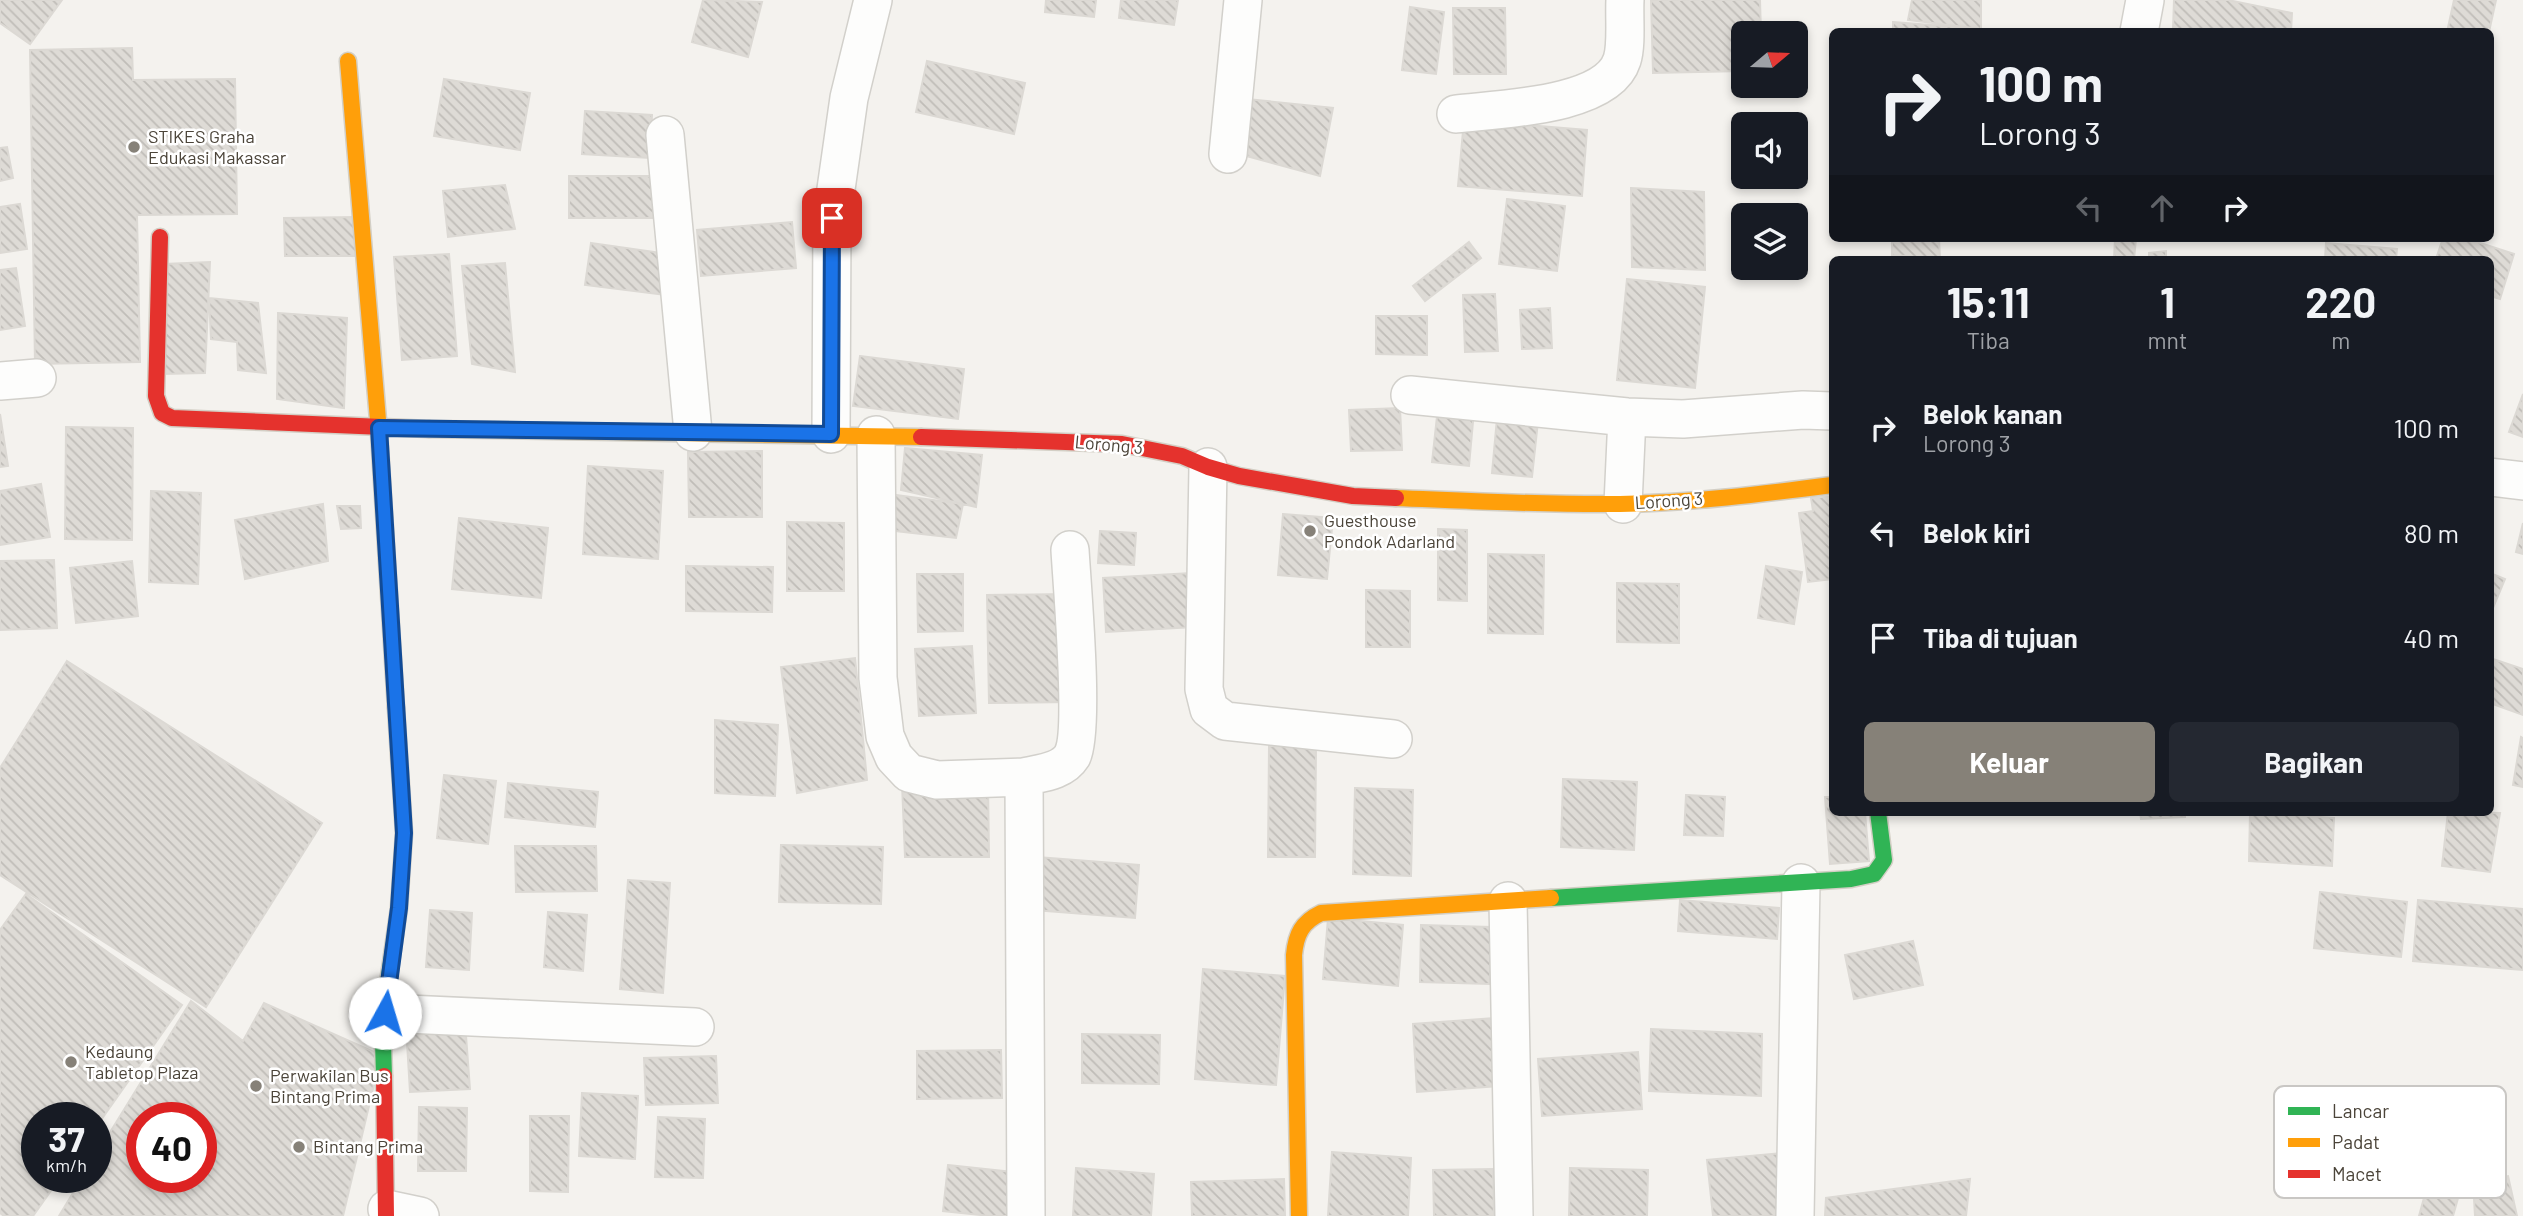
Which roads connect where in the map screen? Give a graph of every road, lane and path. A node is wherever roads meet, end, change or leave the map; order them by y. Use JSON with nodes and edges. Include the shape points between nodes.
{"nodes":[{"id":1,"x":873,"y":0,"type":"edge"},
{"id":2,"x":1243,"y":0,"type":"edge"},
{"id":3,"x":1625,"y":0,"type":"edge"},
{"id":4,"x":2145,"y":0,"type":"edge"},
{"id":5,"x":2140,"y":28,"type":"edge"},
{"id":6,"x":348,"y":61,"type":"dead end"},
{"id":7,"x":1457,"y":114,"type":"dead end"},
{"id":8,"x":665,"y":135,"type":"dead end"},
{"id":9,"x":1228,"y":154,"type":"dead end"},
{"id":10,"x":160,"y":237,"type":"dead end"},
{"id":11,"x":37,"y":378,"type":"dead end"},
{"id":12,"x":0,"y":381,"type":"edge"},
{"id":13,"x":1410,"y":395,"type":"dead end"},
{"id":14,"x":1829,"y":411,"type":"edge"},
{"id":15,"x":1627,"y":417,"type":"junction"},
{"id":16,"x":379,"y":428,"type":"junction"},
{"id":17,"x":693,"y":432,"type":"junction"},
{"id":18,"x":831,"y":434,"type":"junction"},
{"id":19,"x":876,"y":435,"type":"junction"},
{"id":20,"x":1208,"y":467,"type":"junction"},
{"id":21,"x":2494,"y":477,"type":"edge"},
{"id":22,"x":2523,"y":481,"type":"edge"},
{"id":23,"x":1829,"y":485,"type":"edge"},
{"id":24,"x":1623,"y":504,"type":"junction"},
{"id":25,"x":1070,"y":550,"type":"dead end"},
{"id":26,"x":1393,"y":739,"type":"dead end"},
{"id":27,"x":1024,"y":777,"type":"junction"},
{"id":28,"x":1878,"y":816,"type":"edge"},
{"id":29,"x":1801,"y":883,"type":"junction"},
{"id":30,"x":1508,"y":901,"type":"junction"},
{"id":31,"x":385,"y":1013,"type":"junction"},
{"id":32,"x":695,"y":1027,"type":"dead end"},
{"id":33,"x":398,"y":1214,"type":"edge"},
{"id":34,"x":1026,"y":1216,"type":"edge"},
{"id":35,"x":1299,"y":1216,"type":"edge"},
{"id":36,"x":1514,"y":1216,"type":"edge"},
{"id":37,"x":1795,"y":1216,"type":"edge"}],
"edges":[{"from":1,"to":18,"type":"street","via":[[849,98],[832,218]]},
{"from":2,"to":9,"type":"street"},
{"from":3,"to":7,"type":"street","via":[[1621,62],[1610,78],[1553,102]]},
{"from":4,"to":5,"type":"street"},
{"from":6,"to":16,"type":"street"},
{"from":8,"to":17,"type":"street"},
{"from":10,"to":16,"type":"street","name":"Lorong 3","via":[[156,396],[162,413],[210,421]]},
{"from":11,"to":12,"type":"street"},
{"from":13,"to":15,"type":"street"},
{"from":14,"to":15,"type":"street","via":[[1683,419]]},
{"from":15,"to":24,"type":"street"},
{"from":16,"to":17,"type":"street","name":"Lorong 3"},
{"from":16,"to":31,"type":"street","via":[[404,833]]},
{"from":17,"to":18,"type":"street","name":"Lorong 3"},
{"from":18,"to":19,"type":"street","name":"Lorong 3"},
{"from":19,"to":20,"type":"street","name":"Lorong 3","via":[[1129,444]]},
{"from":19,"to":27,"type":"street","via":[[878,678],[885,736],[894,757],[909,773],[937,780]]},
{"from":20,"to":24,"type":"street","name":"Lorong 3","via":[[1353,496]]},
{"from":20,"to":26,"type":"street","via":[[1204,689],[1209,709],[1225,721]]},
{"from":21,"to":22,"type":"street"},
{"from":23,"to":24,"type":"street","name":"Lorong 3"},
{"from":25,"to":27,"type":"street","via":[[1078,715],[1074,748],[1058,768]]},
{"from":27,"to":34,"type":"street"},
{"from":28,"to":29,"type":"street","via":[[1884,860],[1874,874]]},
{"from":29,"to":30,"type":"street"},
{"from":29,"to":37,"type":"street"},
{"from":30,"to":35,"type":"street","via":[[1321,913],[1298,930],[1294,982]]},
{"from":30,"to":36,"type":"street"},
{"from":31,"to":32,"type":"street"},
{"from":31,"to":33,"type":"street","via":[[383,1042]]}]}
